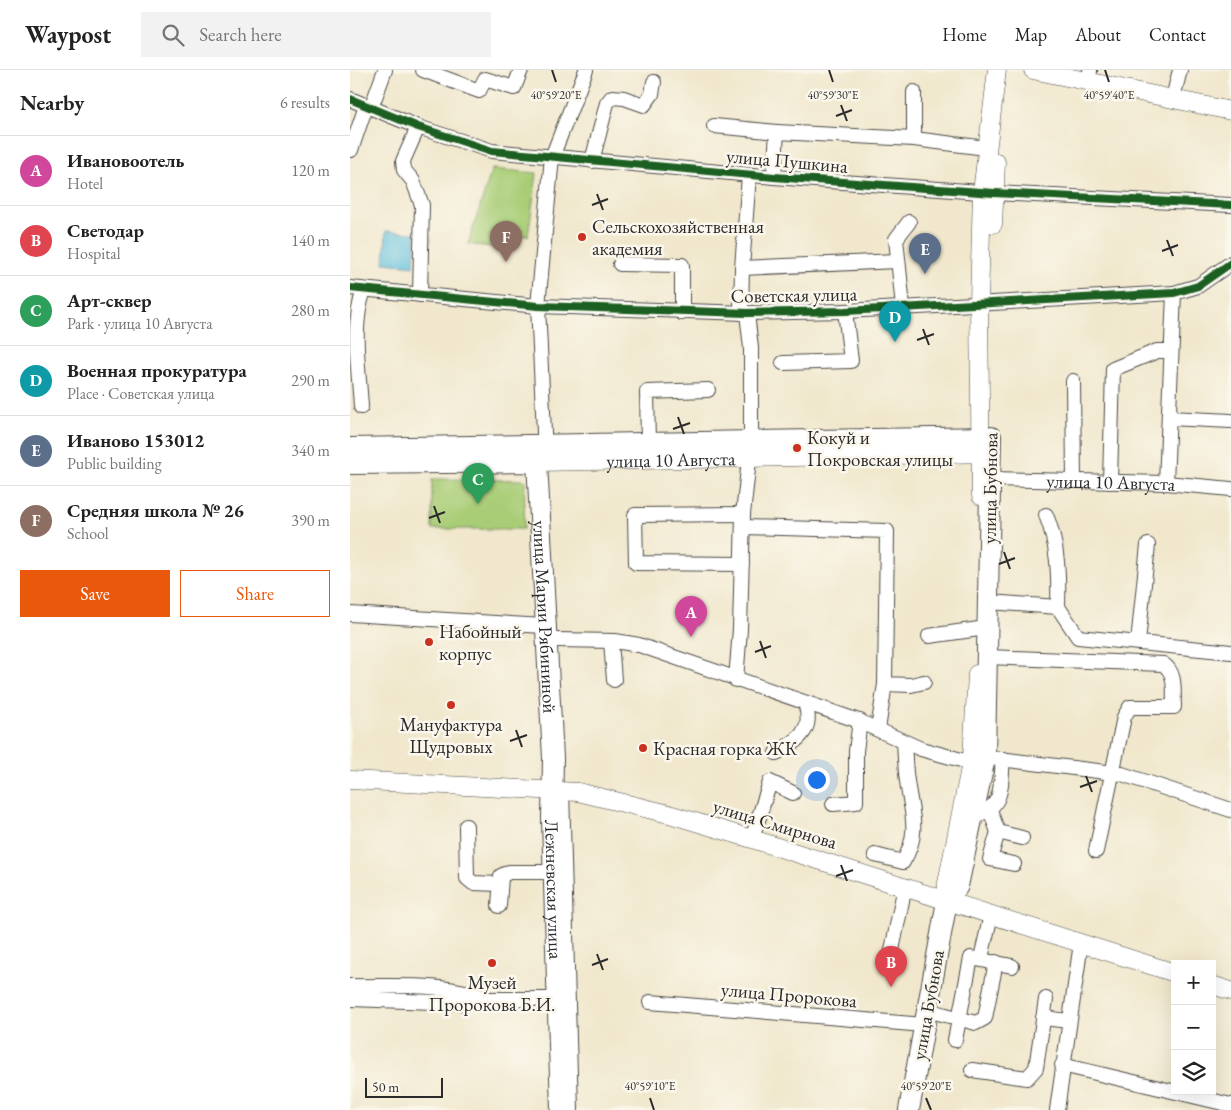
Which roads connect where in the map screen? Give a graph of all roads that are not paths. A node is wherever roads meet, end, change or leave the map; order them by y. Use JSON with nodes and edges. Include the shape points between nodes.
{"nodes":[{"id":1,"x":384,"y":70,"type":"edge"},
{"id":2,"x":423,"y":70,"type":"edge"},
{"id":3,"x":521,"y":70,"type":"edge"},
{"id":4,"x":586,"y":70,"type":"edge"},
{"id":5,"x":997,"y":70,"type":"edge"},
{"id":6,"x":1007,"y":70,"type":"edge"},
{"id":7,"x":1033,"y":70,"type":"edge"},
{"id":8,"x":1180,"y":70,"type":"edge"},
{"id":9,"x":1087,"y":71,"type":"edge"},
{"id":10,"x":654,"y":82,"type":"dead end"},
{"id":11,"x":1175,"y":90,"type":"junction"},
{"id":12,"x":914,"y":92,"type":"dead end"},
{"id":13,"x":350,"y":99,"type":"edge"},
{"id":14,"x":1231,"y":102,"type":"edge"},
{"id":15,"x":368,"y":107,"type":"junction"},
{"id":16,"x":1231,"y":111,"type":"edge"},
{"id":17,"x":714,"y":126,"type":"dead end"},
{"id":18,"x":418,"y":128,"type":"junction"},
{"id":19,"x":776,"y":132,"type":"junction"},
{"id":20,"x":914,"y":139,"type":"junction"},
{"id":21,"x":986,"y":148,"type":"junction"},
{"id":22,"x":351,"y":150,"type":"edge"},
{"id":23,"x":552,"y":157,"type":"junction"},
{"id":24,"x":592,"y":161,"type":"junction"},
{"id":25,"x":749,"y":175,"type":"junction"},
{"id":26,"x":774,"y":177,"type":"junction"},
{"id":27,"x":988,"y":192,"type":"junction"},
{"id":28,"x":1231,"y":205,"type":"edge"},
{"id":29,"x":909,"y":222,"type":"dead end"},
{"id":30,"x":897,"y":261,"type":"junction"},
{"id":31,"x":1231,"y":263,"type":"edge"},
{"id":32,"x":620,"y":264,"type":"dead end"},
{"id":33,"x":742,"y":268,"type":"junction"},
{"id":34,"x":357,"y":289,"type":"edge"},
{"id":35,"x":1174,"y":292,"type":"junction"},
{"id":36,"x":420,"y":295,"type":"junction"},
{"id":37,"x":985,"y":304,"type":"junction"},
{"id":38,"x":538,"y":306,"type":"junction"},
{"id":39,"x":903,"y":308,"type":"junction"},
{"id":40,"x":845,"y":311,"type":"junction"},
{"id":41,"x":682,"y":313,"type":"junction"},
{"id":42,"x":744,"y":313,"type":"junction"},
{"id":43,"x":1171,"y":351,"type":"junction"},
{"id":44,"x":783,"y":363,"type":"dead end"},
{"id":45,"x":1074,"y":381,"type":"dead end"},
{"id":46,"x":708,"y":390,"type":"dead end"},
{"id":47,"x":361,"y":407,"type":"dead end"},
{"id":48,"x":1169,"y":418,"type":"junction"},
{"id":49,"x":1231,"y":421,"type":"edge"},
{"id":50,"x":648,"y":444,"type":"junction"},
{"id":51,"x":986,"y":445,"type":"junction"},
{"id":52,"x":350,"y":448,"type":"edge"},
{"id":53,"x":750,"y":449,"type":"junction"},
{"id":54,"x":542,"y":456,"type":"junction"},
{"id":55,"x":350,"y":464,"type":"edge"},
{"id":56,"x":991,"y":479,"type":"junction"},
{"id":57,"x":1074,"y":480,"type":"junction"},
{"id":58,"x":1110,"y":482,"type":"junction"},
{"id":59,"x":1166,"y":484,"type":"junction"},
{"id":60,"x":1231,"y":489,"type":"edge"},
{"id":61,"x":1046,"y":515,"type":"dead end"},
{"id":62,"x":743,"y":520,"type":"junction"},
{"id":63,"x":1148,"y":545,"type":"dead end"},
{"id":64,"x":742,"y":564,"type":"junction"},
{"id":65,"x":988,"y":602,"type":"junction"},
{"id":66,"x":1058,"y":607,"type":"junction"},
{"id":67,"x":350,"y":614,"type":"edge"},
{"id":68,"x":979,"y":629,"type":"junction"},
{"id":69,"x":550,"y":633,"type":"junction"},
{"id":70,"x":929,"y":636,"type":"dead end"},
{"id":71,"x":611,"y":641,"type":"junction"},
{"id":72,"x":1138,"y":642,"type":"junction"},
{"id":73,"x":1231,"y":652,"type":"edge"},
{"id":74,"x":988,"y":657,"type":"junction"},
{"id":75,"x":614,"y":680,"type":"dead end"},
{"id":76,"x":736,"y":680,"type":"junction"},
{"id":77,"x":924,"y":682,"type":"dead end"},
{"id":78,"x":885,"y":684,"type":"junction"},
{"id":79,"x":805,"y":703,"type":"junction"},
{"id":80,"x":860,"y":721,"type":"junction"},
{"id":81,"x":878,"y":729,"type":"junction"},
{"id":82,"x":904,"y":742,"type":"junction"},
{"id":83,"x":776,"y":753,"type":"dead end"},
{"id":84,"x":986,"y":758,"type":"junction"},
{"id":85,"x":1112,"y":772,"type":"junction"},
{"id":86,"x":350,"y":780,"type":"edge"},
{"id":87,"x":557,"y":790,"type":"junction"},
{"id":88,"x":793,"y":793,"type":"dead end"},
{"id":89,"x":834,"y":804,"type":"dead end"},
{"id":90,"x":1231,"y":810,"type":"edge"},
{"id":91,"x":982,"y":813,"type":"junction"},
{"id":92,"x":466,"y":826,"type":"dead end"},
{"id":93,"x":998,"y":832,"type":"junction"},
{"id":94,"x":1022,"y":838,"type":"dead end"},
{"id":95,"x":752,"y":839,"type":"junction"},
{"id":96,"x":1096,"y":851,"type":"dead end"},
{"id":97,"x":875,"y":855,"type":"dead end"},
{"id":98,"x":1014,"y":864,"type":"dead end"},
{"id":99,"x":554,"y":872,"type":"junction"},
{"id":100,"x":499,"y":884,"type":"junction"},
{"id":101,"x":905,"y":886,"type":"junction"},
{"id":102,"x":946,"y":901,"type":"junction"},
{"id":103,"x":499,"y":906,"type":"dead end"},
{"id":104,"x":991,"y":915,"type":"junction"},
{"id":105,"x":1081,"y":943,"type":"junction"},
{"id":106,"x":981,"y":958,"type":"junction"},
{"id":107,"x":890,"y":960,"type":"dead end"},
{"id":108,"x":996,"y":962,"type":"junction"},
{"id":109,"x":1012,"y":966,"type":"dead end"},
{"id":110,"x":1171,"y":972,"type":"edge"},
{"id":111,"x":1216,"y":985,"type":"edge"},
{"id":112,"x":350,"y":986,"type":"edge"},
{"id":113,"x":1231,"y":990,"type":"edge"},
{"id":114,"x":350,"y":999,"type":"edge"},
{"id":115,"x":488,"y":999,"type":"junction"},
{"id":116,"x":1046,"y":999,"type":"dead end"},
{"id":117,"x":558,"y":1000,"type":"junction"},
{"id":118,"x":650,"y":1002,"type":"dead end"},
{"id":119,"x":925,"y":1018,"type":"junction"},
{"id":120,"x":958,"y":1018,"type":"junction"},
{"id":121,"x":1043,"y":1018,"type":"junction"},
{"id":122,"x":1068,"y":1021,"type":"junction"},
{"id":123,"x":955,"y":1040,"type":"dead end"},
{"id":124,"x":1062,"y":1065,"type":"junction"},
{"id":125,"x":972,"y":1070,"type":"dead end"},
{"id":126,"x":1231,"y":1105,"type":"edge"},
{"id":127,"x":561,"y":1110,"type":"edge"},
{"id":128,"x":571,"y":1110,"type":"edge"},
{"id":129,"x":909,"y":1110,"type":"edge"},
{"id":130,"x":1057,"y":1110,"type":"edge"}],
"edges":[{"from":1,"to":15,"type":"street"},
{"from":2,"to":3,"type":"street","via":[[479,91],[485,79],[514,88]]},
{"from":4,"to":23,"type":"street","name":"улица Марии Рябининой"},
{"from":5,"to":21,"type":"main road","name":"улица Бубнова"},
{"from":6,"to":27,"type":"main road","name":"улица Бубнова"},
{"from":7,"to":16,"type":"main road"},
{"from":8,"to":11,"type":"street"},
{"from":9,"to":11,"type":"main road"},
{"from":10,"to":24,"type":"street","via":[[652,94],[644,105],[612,97]]},
{"from":11,"to":14,"type":"main road"},
{"from":12,"to":20,"type":"street"},
{"from":13,"to":15,"type":"street","name":"улица Пушкина"},
{"from":15,"to":18,"type":"street","name":"улица Пушкина"},
{"from":15,"to":22,"type":"street"},
{"from":17,"to":19,"type":"street"},
{"from":18,"to":23,"type":"street","name":"улица Пушкина","via":[[492,151]]},
{"from":18,"to":36,"type":"street","via":[[403,161],[404,170],[413,181],[422,205]]},
{"from":19,"to":20,"type":"street"},
{"from":19,"to":26,"type":"street"},
{"from":20,"to":21,"type":"street"},
{"from":21,"to":27,"type":"main road","name":"улица Бубнова"},
{"from":23,"to":24,"type":"street","name":"улица Пушкина"},
{"from":23,"to":38,"type":"street","name":"улица Марии Рябининой"},
{"from":24,"to":25,"type":"street","name":"улица Пушкина"},
{"from":25,"to":26,"type":"street","name":"улица Пушкина"},
{"from":25,"to":33,"type":"street"},
{"from":26,"to":27,"type":"street","name":"улица Пушкина"},
{"from":27,"to":28,"type":"street","name":"улица Пушкина"},
{"from":27,"to":37,"type":"main road","name":"улица Бубнова"},
{"from":29,"to":30,"type":"street","via":[[896,239]]},
{"from":30,"to":33,"type":"street"},
{"from":30,"to":39,"type":"street"},
{"from":31,"to":35,"type":"street","name":"Советская улица","via":[[1198,286]]},
{"from":32,"to":41,"type":"street","via":[[682,265]]},
{"from":33,"to":42,"type":"street"},
{"from":34,"to":36,"type":"street","name":"Советская улица"},
{"from":34,"to":47,"type":"street"},
{"from":35,"to":37,"type":"street","name":"Советская улица"},
{"from":35,"to":43,"type":"street"},
{"from":36,"to":38,"type":"street","name":"Советская улица"},
{"from":37,"to":39,"type":"street","name":"Советская улица"},
{"from":37,"to":51,"type":"main road","name":"улица Бубнова"},
{"from":38,"to":41,"type":"street","name":"Советская улица"},
{"from":38,"to":54,"type":"street","name":"улица Марии Рябининой"},
{"from":39,"to":40,"type":"street","name":"Советская улица"},
{"from":40,"to":42,"type":"street","name":"Советская улица"},
{"from":40,"to":44,"type":"street","via":[[851,361]]},
{"from":41,"to":42,"type":"street","name":"Советская улица"},
{"from":42,"to":53,"type":"street","via":[[751,348]]},
{"from":43,"to":48,"type":"street"},
{"from":43,"to":58,"type":"street","via":[[1157,351],[1113,369]]},
{"from":45,"to":57,"type":"street"},
{"from":46,"to":50,"type":"street","via":[[647,392]]},
{"from":48,"to":49,"type":"street"},
{"from":48,"to":59,"type":"street"},
{"from":50,"to":53,"type":"highway","name":"улица 10 Августа"},
{"from":50,"to":54,"type":"highway","name":"улица 10 Августа"},
{"from":51,"to":53,"type":"highway","name":"улица 10 Августа"},
{"from":51,"to":56,"type":"highway","name":"улица Бубнова"},
{"from":51,"to":68,"type":"main road","name":"улица Бубнова","via":[[981,493]]},
{"from":52,"to":54,"type":"highway","name":"улица 10 Августа"},
{"from":53,"to":54,"type":"main road","name":"улица 10 Августа"},
{"from":53,"to":62,"type":"street"},
{"from":54,"to":55,"type":"highway","name":"улица 10 Августа"},
{"from":54,"to":69,"type":"highway","name":"улица Марии Рябининой"},
{"from":56,"to":57,"type":"street","name":"улица 10 Августа"},
{"from":56,"to":65,"type":"highway","name":"улица Бубнова"},
{"from":57,"to":58,"type":"street","name":"улица 10 Августа"},
{"from":58,"to":59,"type":"street","name":"улица 10 Августа"},
{"from":59,"to":60,"type":"street","name":"улица 10 Августа"},
{"from":61,"to":66,"type":"street","via":[[1056,554]]},
{"from":62,"to":64,"type":"street"},
{"from":62,"to":64,"type":"street","via":[[635,515],[636,563]]},
{"from":62,"to":78,"type":"street","via":[[887,531]]},
{"from":63,"to":72,"type":"street"},
{"from":64,"to":76,"type":"street"},
{"from":65,"to":66,"type":"street"},
{"from":65,"to":74,"type":"highway","name":"улица Бубнова"},
{"from":66,"to":72,"type":"street","via":[[1078,637]]},
{"from":67,"to":69,"type":"street"},
{"from":68,"to":70,"type":"street"},
{"from":68,"to":84,"type":"main road","name":"улица Бубнова"},
{"from":69,"to":71,"type":"street"},
{"from":69,"to":87,"type":"highway","name":"улица Марии Рябининой"},
{"from":71,"to":75,"type":"street"},
{"from":71,"to":76,"type":"street","via":[[639,645]]},
{"from":72,"to":73,"type":"street"},
{"from":74,"to":84,"type":"highway","name":"улица Бубнова"},
{"from":74,"to":85,"type":"street","via":[[1163,664],[1170,668],[1174,707],[1130,707],[1124,717]]},
{"from":76,"to":79,"type":"street"},
{"from":77,"to":78,"type":"street","via":[[911,686]]},
{"from":78,"to":81,"type":"street"},
{"from":79,"to":80,"type":"street"},
{"from":79,"to":83,"type":"street","via":[[809,714],[808,726],[796,741]]},
{"from":80,"to":81,"type":"street"},
{"from":80,"to":89,"type":"street","via":[[856,751],[856,802]]},
{"from":81,"to":82,"type":"street"},
{"from":82,"to":84,"type":"street","via":[[965,761]]},
{"from":82,"to":97,"type":"street","via":[[914,828],[908,853],[902,862]]},
{"from":84,"to":85,"type":"street"},
{"from":84,"to":91,"type":"highway","name":"улица Бубнова"},
{"from":84,"to":102,"type":"main road","name":"улица Бубнова","via":[[947,883]]},
{"from":85,"to":90,"type":"street"},
{"from":85,"to":96,"type":"street"},
{"from":86,"to":87,"type":"main road","name":"улица Смирнова"},
{"from":87,"to":95,"type":"main road","name":"улица Смирнова","via":[[660,812]]},
{"from":87,"to":99,"type":"highway","name":"Лежневская улица"},
{"from":87,"to":128,"type":"street","name":"Лежневская улица"},
{"from":88,"to":95,"type":"street","via":[[770,782]]},
{"from":91,"to":93,"type":"street"},
{"from":91,"to":102,"type":"highway","name":"улица Бубнова","via":[[958,886]]},
{"from":92,"to":100,"type":"street","via":[[467,878],[473,883]]},
{"from":93,"to":94,"type":"street"},
{"from":93,"to":98,"type":"street","via":[[990,859]]},
{"from":95,"to":101,"type":"main road","name":"улица Смирнова"},
{"from":99,"to":100,"type":"street","via":[[509,872],[501,876]]},
{"from":99,"to":117,"type":"highway","name":"Лежневская улица"},
{"from":100,"to":103,"type":"street"},
{"from":101,"to":102,"type":"main road","name":"улица Смирнова"},
{"from":101,"to":107,"type":"street"},
{"from":102,"to":104,"type":"main road","name":"улица Смирнова"},
{"from":102,"to":119,"type":"highway","name":"улица Бубнова"},
{"from":104,"to":105,"type":"main road","name":"улица Смирнова"},
{"from":104,"to":106,"type":"street"},
{"from":105,"to":110,"type":"main road","name":"улица Смирнова"},
{"from":105,"to":122,"type":"street"},
{"from":106,"to":108,"type":"street"},
{"from":106,"to":120,"type":"street","via":[[971,958]]},
{"from":108,"to":109,"type":"street"},
{"from":108,"to":120,"type":"street","name":"улица Пророкова","via":[[985,1018],[976,1023]]},
{"from":111,"to":113,"type":"main road"},
{"from":112,"to":115,"type":"street","via":[[447,988],[469,991]]},
{"from":114,"to":115,"type":"street","via":[[462,1003]]},
{"from":115,"to":117,"type":"street"},
{"from":116,"to":121,"type":"street"},
{"from":117,"to":127,"type":"highway","name":"Лежневская улица"},
{"from":118,"to":119,"type":"street","name":"улица Пророкова"},
{"from":119,"to":120,"type":"street","name":"улица Пророкова","via":[[947,1022]]},
{"from":119,"to":129,"type":"highway","name":"улица Бубнова"},
{"from":120,"to":123,"type":"street"},
{"from":121,"to":122,"type":"street"},
{"from":121,"to":125,"type":"street","via":[[1036,1068],[1028,1078]]},
{"from":122,"to":124,"type":"street"},
{"from":124,"to":126,"type":"street"},
{"from":124,"to":130,"type":"street"}]}
